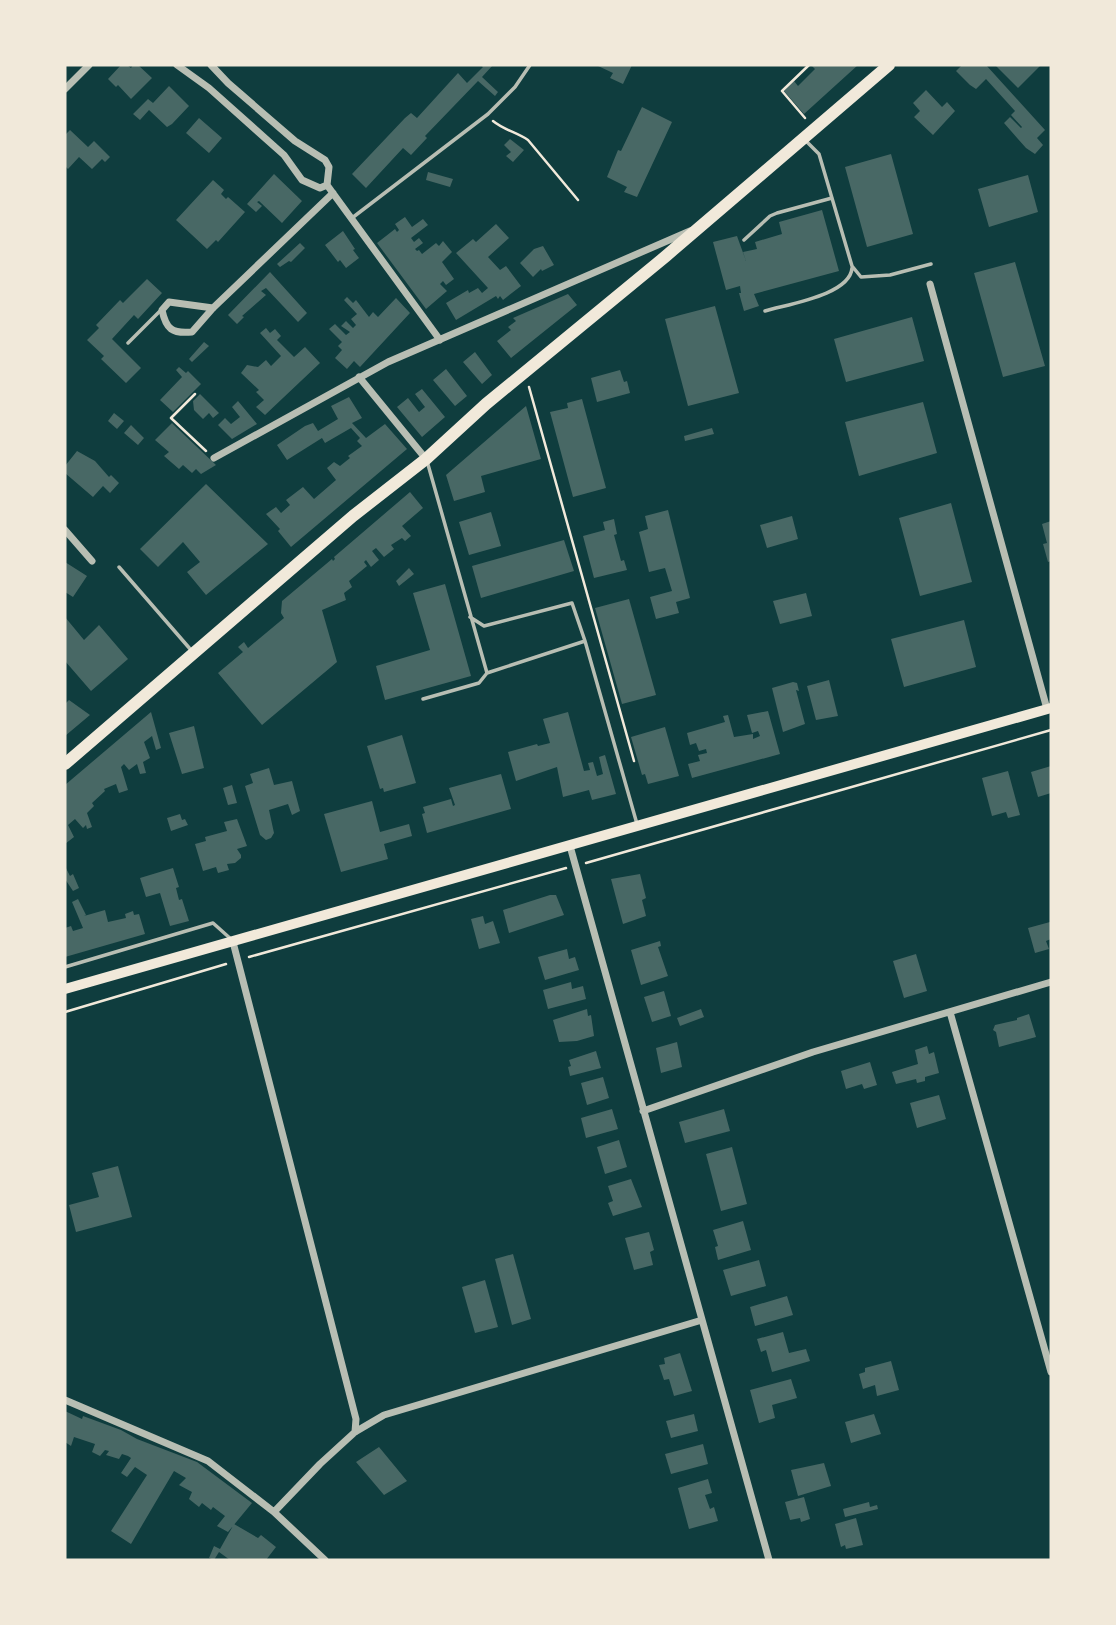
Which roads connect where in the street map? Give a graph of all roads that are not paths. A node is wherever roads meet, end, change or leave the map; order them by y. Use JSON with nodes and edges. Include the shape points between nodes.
{"nodes":[{"id":1,"x":89,"y":65,"type":"edge"},
{"id":2,"x":177,"y":65,"type":"edge"},
{"id":3,"x":211,"y":65,"type":"edge"},
{"id":4,"x":530,"y":65,"type":"edge"},
{"id":5,"x":889,"y":65,"type":"edge"},
{"id":6,"x":65,"y":89,"type":"edge"},
{"id":7,"x":804,"y":138,"type":"junction"},
{"id":8,"x":327,"y":185,"type":"junction"},
{"id":9,"x":333,"y":193,"type":"junction"},
{"id":10,"x":832,"y":198,"type":"junction"},
{"id":11,"x":350,"y":219,"type":"junction"},
{"id":12,"x":697,"y":228,"type":"junction"},
{"id":13,"x":744,"y":240,"type":"dead end"},
{"id":14,"x":931,"y":264,"type":"dead end"},
{"id":15,"x":852,"y":266,"type":"junction"},
{"id":16,"x":930,"y":284,"type":"dead end"},
{"id":17,"x":213,"y":308,"type":"junction"},
{"id":18,"x":162,"y":310,"type":"junction"},
{"id":19,"x":765,"y":311,"type":"dead end"},
{"id":20,"x":440,"y":340,"type":"junction"},
{"id":21,"x":128,"y":343,"type":"dead end"},
{"id":22,"x":359,"y":377,"type":"junction"},
{"id":23,"x":214,"y":458,"type":"road end"},
{"id":24,"x":426,"y":458,"type":"junction"},
{"id":25,"x":65,"y":530,"type":"edge"},
{"id":26,"x":92,"y":561,"type":"dead end"},
{"id":27,"x":119,"y":567,"type":"dead end"},
{"id":28,"x":470,"y":617,"type":"junction"},
{"id":29,"x":585,"y":641,"type":"junction"},
{"id":30,"x":193,"y":652,"type":"junction"},
{"id":31,"x":487,"y":673,"type":"junction"},
{"id":32,"x":423,"y":699,"type":"dead end"},
{"id":33,"x":1049,"y":709,"type":"edge"},
{"id":34,"x":65,"y":764,"type":"edge"},
{"id":35,"x":637,"y":827,"type":"junction"},
{"id":36,"x":570,"y":846,"type":"junction"},
{"id":37,"x":233,"y":942,"type":"junction"},
{"id":38,"x":65,"y":967,"type":"edge"},
{"id":39,"x":1051,"y":982,"type":"edge"},
{"id":40,"x":65,"y":989,"type":"edge"},
{"id":41,"x":950,"y":1012,"type":"junction"},
{"id":42,"x":643,"y":1111,"type":"junction"},
{"id":43,"x":702,"y":1320,"type":"junction"},
{"id":44,"x":1051,"y":1373,"type":"edge"},
{"id":45,"x":65,"y":1400,"type":"edge"},
{"id":46,"x":355,"y":1432,"type":"junction"},
{"id":47,"x":274,"y":1512,"type":"junction"},
{"id":48,"x":325,"y":1560,"type":"edge"},
{"id":49,"x":769,"y":1560,"type":"edge"}],
"edges":[{"from":1,"to":6,"type":"street"},
{"from":2,"to":8,"type":"street","via":[[284,155],[302,180],[320,188]]},
{"from":3,"to":8,"type":"street","via":[[295,141],[325,160],[330,167]]},
{"from":4,"to":11,"type":"lane","via":[[488,114]]},
{"from":5,"to":7,"type":"main road"},
{"from":7,"to":10,"type":"lane","via":[[819,154]]},
{"from":7,"to":12,"type":"main road"},
{"from":8,"to":9,"type":"street"},
{"from":9,"to":11,"type":"street"},
{"from":9,"to":17,"type":"street"},
{"from":10,"to":13,"type":"lane","via":[[770,216]]},
{"from":10,"to":15,"type":"lane"},
{"from":11,"to":20,"type":"street"},
{"from":12,"to":20,"type":"street"},
{"from":12,"to":24,"type":"main road"},
{"from":14,"to":15,"type":"lane","via":[[874,278],[861,278]]},
{"from":15,"to":19,"type":"lane","via":[[847,282],[835,290]]},
{"from":16,"to":33,"type":"street"},
{"from":17,"to":18,"type":"street","via":[[169,302]]},
{"from":17,"to":18,"type":"street","via":[[192,332],[179,333],[164,322]]},
{"from":18,"to":21,"type":"lane"},
{"from":20,"to":22,"type":"street"},
{"from":22,"to":23,"type":"street"},
{"from":22,"to":24,"type":"street"},
{"from":24,"to":28,"type":"lane"},
{"from":24,"to":30,"type":"main road"},
{"from":25,"to":26,"type":"street"},
{"from":27,"to":30,"type":"lane"},
{"from":28,"to":29,"type":"lane","via":[[484,626],[572,603]]},
{"from":28,"to":31,"type":"lane"},
{"from":29,"to":31,"type":"lane"},
{"from":29,"to":35,"type":"lane"},
{"from":30,"to":34,"type":"main road"},
{"from":31,"to":32,"type":"lane","via":[[479,683]]},
{"from":33,"to":35,"type":"main road"},
{"from":35,"to":36,"type":"main road"},
{"from":36,"to":37,"type":"main road"},
{"from":36,"to":42,"type":"street"},
{"from":37,"to":38,"type":"lane","via":[[213,922]]},
{"from":37,"to":40,"type":"main road"},
{"from":37,"to":46,"type":"street","via":[[356,1419]]},
{"from":39,"to":41,"type":"street"},
{"from":41,"to":42,"type":"street","via":[[813,1052]]},
{"from":41,"to":44,"type":"street"},
{"from":42,"to":43,"type":"street"},
{"from":43,"to":46,"type":"street","via":[[384,1415]]},
{"from":43,"to":49,"type":"street"},
{"from":45,"to":47,"type":"street","via":[[208,1461]]},
{"from":46,"to":47,"type":"street"},
{"from":47,"to":48,"type":"street"}]}
